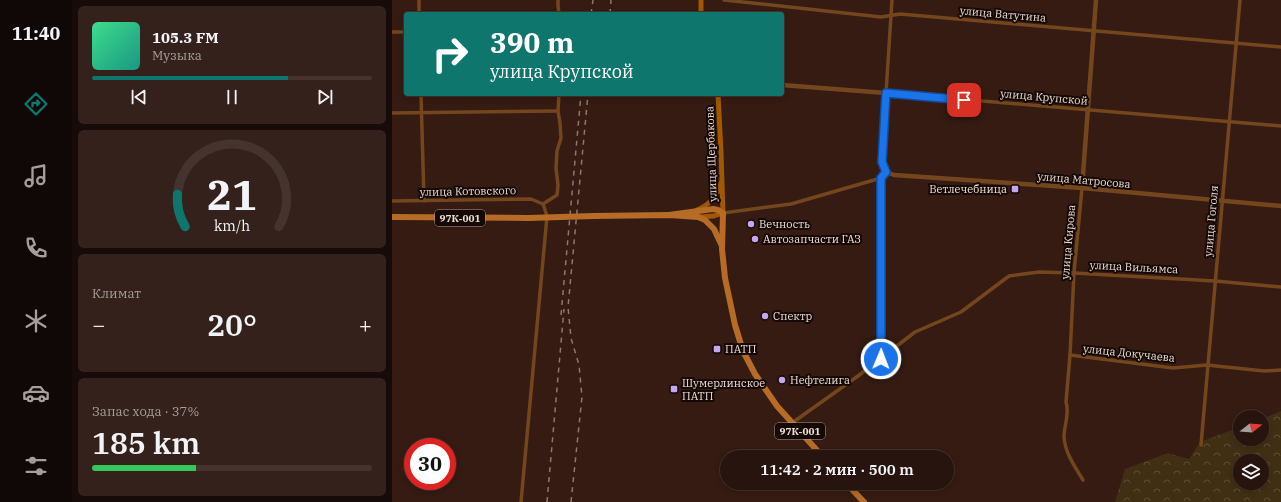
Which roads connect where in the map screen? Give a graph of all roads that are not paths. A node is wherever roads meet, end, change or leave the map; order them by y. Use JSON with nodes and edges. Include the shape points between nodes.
{"nodes":[{"id":1,"x":419,"y":0,"type":"edge"},
{"id":2,"x":558,"y":0,"type":"edge"},
{"id":3,"x":701,"y":0,"type":"edge"},
{"id":4,"x":724,"y":0,"type":"edge"},
{"id":5,"x":892,"y":0,"type":"edge"},
{"id":6,"x":1096,"y":0,"type":"edge"},
{"id":7,"x":1240,"y":0,"type":"edge"},
{"id":8,"x":419,"y":12,"type":"edge"},
{"id":9,"x":559,"y":12,"type":"edge"},
{"id":10,"x":701,"y":12,"type":"edge"},
{"id":11,"x":890,"y":16,"type":"junction"},
{"id":12,"x":1094,"y":31,"type":"junction"},
{"id":13,"x":392,"y":32,"type":"edge"},
{"id":14,"x":404,"y":32,"type":"edge"},
{"id":15,"x":1236,"y":44,"type":"junction"},
{"id":16,"x":1281,"y":47,"type":"edge"},
{"id":17,"x":784,"y":85,"type":"edge"},
{"id":18,"x":886,"y":93,"type":"junction"},
{"id":19,"x":421,"y":96,"type":"edge"},
{"id":20,"x":559,"y":96,"type":"edge"},
{"id":21,"x":718,"y":96,"type":"edge"},
{"id":22,"x":1089,"y":110,"type":"junction"},
{"id":23,"x":558,"y":111,"type":"junction"},
{"id":24,"x":392,"y":113,"type":"edge"},
{"id":25,"x":422,"y":113,"type":"junction"},
{"id":26,"x":1229,"y":122,"type":"junction"},
{"id":27,"x":1281,"y":126,"type":"edge"},
{"id":28,"x":886,"y":172,"type":"junction"},
{"id":29,"x":722,"y":178,"type":"junction"},
{"id":30,"x":881,"y":178,"type":"junction"},
{"id":31,"x":1082,"y":188,"type":"junction"},
{"id":32,"x":392,"y":201,"type":"edge"},
{"id":33,"x":424,"y":201,"type":"junction"},
{"id":34,"x":1222,"y":201,"type":"junction"},
{"id":35,"x":543,"y":204,"type":"junction"},
{"id":36,"x":1281,"y":206,"type":"edge"},
{"id":37,"x":723,"y":213,"type":"junction"},
{"id":38,"x":697,"y":214,"type":"junction"},
{"id":39,"x":392,"y":217,"type":"edge"},
{"id":40,"x":722,"y":249,"type":"junction"},
{"id":41,"x":1074,"y":273,"type":"junction"},
{"id":42,"x":1215,"y":281,"type":"junction"},
{"id":43,"x":1281,"y":287,"type":"edge"},
{"id":44,"x":1070,"y":355,"type":"junction"},
{"id":45,"x":881,"y":359,"type":"junction"},
{"id":46,"x":1207,"y":365,"type":"junction"},
{"id":47,"x":1281,"y":370,"type":"edge"},
{"id":48,"x":792,"y":423,"type":"junction"},
{"id":49,"x":1200,"y":445,"type":"dead end"},
{"id":50,"x":816,"y":450,"type":"edge"},
{"id":51,"x":1083,"y":480,"type":"dead end"},
{"id":52,"x":853,"y":490,"type":"edge"},
{"id":53,"x":521,"y":502,"type":"edge"},
{"id":54,"x":864,"y":502,"type":"edge"}],
"edges":[{"from":1,"to":8,"type":"street"},
{"from":2,"to":9,"type":"street"},
{"from":3,"to":10,"type":"main road"},
{"from":4,"to":11,"type":"street","name":"улица Ватутина"},
{"from":5,"to":11,"type":"street"},
{"from":6,"to":12,"type":"street","name":"улица Кирова"},
{"from":7,"to":15,"type":"street","name":"улица Гоголя"},
{"from":11,"to":12,"type":"street","name":"улица Ватутина","via":[[900,14]]},
{"from":11,"to":18,"type":"street"},
{"from":12,"to":15,"type":"street","name":"улица Ватутина"},
{"from":12,"to":22,"type":"street","name":"улица Кирова"},
{"from":13,"to":14,"type":"street"},
{"from":15,"to":16,"type":"street","name":"улица Ватутина"},
{"from":15,"to":26,"type":"street","name":"улица Гоголя"},
{"from":17,"to":18,"type":"street","name":"улица Крупской"},
{"from":18,"to":22,"type":"street","name":"улица Крупской"},
{"from":18,"to":28,"type":"street","via":[[882,162]]},
{"from":19,"to":25,"type":"street"},
{"from":20,"to":23,"type":"street"},
{"from":21,"to":29,"type":"main road","name":"улица Щербакова"},
{"from":22,"to":26,"type":"street","name":"улица Крупской"},
{"from":22,"to":31,"type":"street","name":"улица Кирова"},
{"from":23,"to":25,"type":"street"},
{"from":23,"to":35,"type":"street","via":[[561,138],[557,151],[557,195]]},
{"from":24,"to":25,"type":"street"},
{"from":25,"to":33,"type":"street"},
{"from":26,"to":27,"type":"street","name":"улица Крупской"},
{"from":26,"to":34,"type":"street","name":"улица Гоголя"},
{"from":28,"to":30,"type":"street"},
{"from":28,"to":31,"type":"street","name":"улица Матросова","via":[[894,175]]},
{"from":29,"to":37,"type":"main road","name":"улица Щербакова"},
{"from":29,"to":38,"type":"main road","via":[[714,198]]},
{"from":30,"to":37,"type":"street","via":[[791,204]]},
{"from":30,"to":45,"type":"street"},
{"from":31,"to":34,"type":"street","name":"улица Матросова"},
{"from":31,"to":41,"type":"street","name":"улица Кирова"},
{"from":32,"to":33,"type":"street","name":"улица Котовского"},
{"from":33,"to":35,"type":"street","name":"улица Котовского","via":[[531,199]]},
{"from":34,"to":36,"type":"street","name":"улица Матросова"},
{"from":34,"to":42,"type":"street","name":"улица Гоголя"},
{"from":35,"to":53,"type":"street","via":[[547,216]]},
{"from":37,"to":38,"type":"main road","number":"97К-001","via":[[713,209]]},
{"from":37,"to":40,"type":"main road","number":"97К-001"},
{"from":38,"to":39,"type":"main road","number":"97К-001","bridge":true,"via":[[528,218]]},
{"from":38,"to":40,"type":"main road","number":"97К-001","via":[[714,229]]},
{"from":40,"to":48,"type":"main road","number":"97К-001","via":[[724,278],[744,351],[766,391]]},
{"from":41,"to":42,"type":"street","name":"улица Вильямса"},
{"from":41,"to":44,"type":"street","name":"улица Кирова"},
{"from":41,"to":45,"type":"street","name":"улица Вильямса","via":[[1039,272],[1009,276],[961,312],[915,332]]},
{"from":42,"to":43,"type":"street","name":"улица Вильямса"},
{"from":42,"to":46,"type":"street","name":"улица Гоголя"},
{"from":44,"to":46,"type":"street","name":"улица Докучаева","via":[[1173,368]]},
{"from":44,"to":51,"type":"street","name":"улица Кирова","via":[[1064,437],[1070,457]]},
{"from":45,"to":48,"type":"street","name":"улица Вильямса"},
{"from":46,"to":47,"type":"street","name":"улица Докучаева","via":[[1264,371]]},
{"from":46,"to":49,"type":"street","name":"улица Гоголя"},
{"from":48,"to":50,"type":"main road","number":"97К-001"},
{"from":52,"to":54,"type":"main road"}]}
